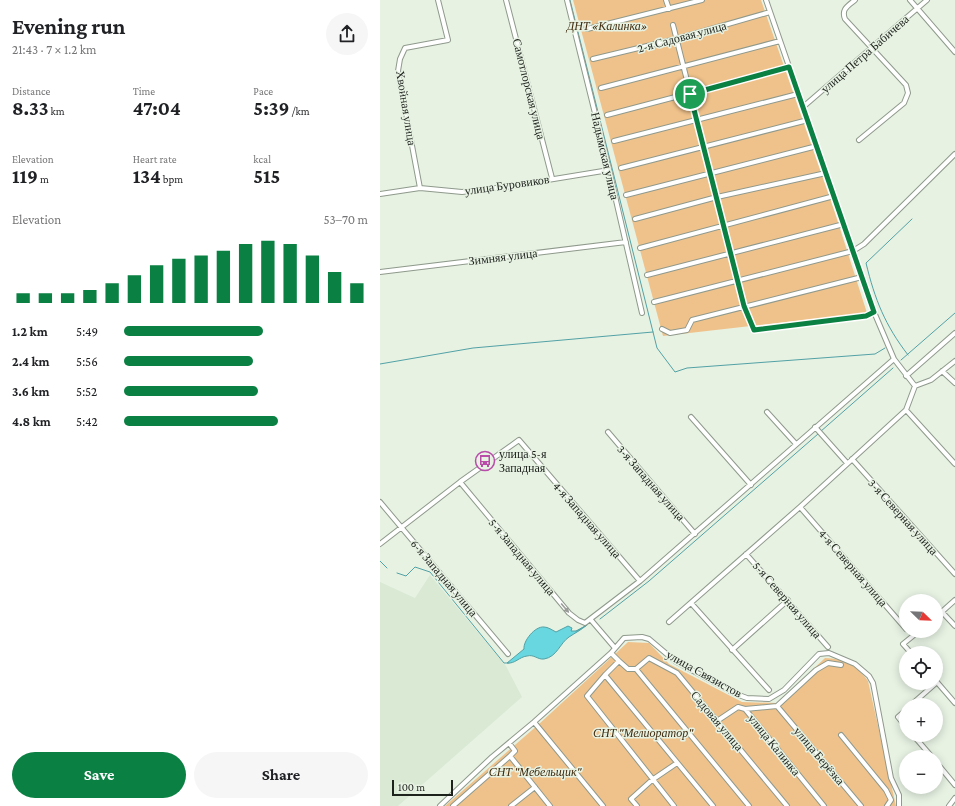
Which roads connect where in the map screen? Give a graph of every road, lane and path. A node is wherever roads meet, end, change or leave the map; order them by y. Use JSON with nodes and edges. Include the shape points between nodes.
{"nodes":[{"id":1,"x":438,"y":0,"type":"edge"},
{"id":2,"x":506,"y":0,"type":"edge"},
{"id":3,"x":567,"y":0,"type":"edge"},
{"id":4,"x":666,"y":0,"type":"edge"},
{"id":5,"x":702,"y":0,"type":"edge"},
{"id":6,"x":766,"y":0,"type":"edge"},
{"id":7,"x":855,"y":0,"type":"edge"},
{"id":8,"x":910,"y":0,"type":"edge"},
{"id":9,"x":927,"y":0,"type":"edge"},
{"id":10,"x":918,"y":8,"type":"junction"},
{"id":11,"x":669,"y":9,"type":"junction"},
{"id":12,"x":770,"y":12,"type":"junction"},
{"id":13,"x":673,"y":25,"type":"dead end"},
{"id":14,"x":587,"y":29,"type":"dead end"},
{"id":15,"x":676,"y":39,"type":"junction"},
{"id":16,"x":780,"y":40,"type":"junction"},
{"id":17,"x":871,"y":49,"type":"junction"},
{"id":18,"x":955,"y":52,"type":"edge"},
{"id":19,"x":593,"y":59,"type":"dead end"},
{"id":20,"x":683,"y":66,"type":"junction"},
{"id":21,"x":789,"y":67,"type":"junction"},
{"id":22,"x":601,"y":88,"type":"dead end"},
{"id":23,"x":690,"y":94,"type":"junction"},
{"id":24,"x":798,"y":94,"type":"junction"},
{"id":25,"x":803,"y":107,"type":"junction"},
{"id":26,"x":607,"y":115,"type":"dead end"},
{"id":27,"x":697,"y":119,"type":"junction"},
{"id":28,"x":808,"y":120,"type":"junction"},
{"id":29,"x":860,"y":140,"type":"dead end"},
{"id":30,"x":614,"y":141,"type":"dead end"},
{"id":31,"x":704,"y":146,"type":"junction"},
{"id":32,"x":817,"y":146,"type":"junction"},
{"id":33,"x":955,"y":154,"type":"edge"},
{"id":34,"x":621,"y":168,"type":"dead end"},
{"id":35,"x":609,"y":170,"type":"junction"},
{"id":36,"x":826,"y":172,"type":"junction"},
{"id":37,"x":710,"y":173,"type":"junction"},
{"id":38,"x":552,"y":178,"type":"junction"},
{"id":39,"x":420,"y":188,"type":"junction"},
{"id":40,"x":380,"y":194,"type":"edge"},
{"id":41,"x":626,"y":195,"type":"dead end"},
{"id":42,"x":834,"y":196,"type":"junction"},
{"id":43,"x":717,"y":197,"type":"junction"},
{"id":44,"x":635,"y":219,"type":"dead end"},
{"id":45,"x":844,"y":224,"type":"junction"},
{"id":46,"x":724,"y":226,"type":"junction"},
{"id":47,"x":626,"y":242,"type":"junction"},
{"id":48,"x":640,"y":248,"type":"dead end"},
{"id":49,"x":853,"y":251,"type":"junction"},
{"id":50,"x":731,"y":253,"type":"junction"},
{"id":51,"x":380,"y":272,"type":"edge"},
{"id":52,"x":647,"y":275,"type":"dead end"},
{"id":53,"x":862,"y":277,"type":"junction"},
{"id":54,"x":738,"y":280,"type":"junction"},
{"id":55,"x":654,"y":302,"type":"dead end"},
{"id":56,"x":744,"y":306,"type":"junction"},
{"id":57,"x":874,"y":312,"type":"junction"},
{"id":58,"x":642,"y":313,"type":"dead end"},
{"id":59,"x":662,"y":328,"type":"dead end"},
{"id":60,"x":955,"y":334,"type":"edge"},
{"id":61,"x":894,"y":359,"type":"junction"},
{"id":62,"x":955,"y":360,"type":"edge"},
{"id":63,"x":942,"y":371,"type":"junction"},
{"id":64,"x":906,"y":376,"type":"junction"},
{"id":65,"x":955,"y":383,"type":"edge"},
{"id":66,"x":915,"y":386,"type":"junction"},
{"id":67,"x":906,"y":410,"type":"junction"},
{"id":68,"x":767,"y":412,"type":"dead end"},
{"id":69,"x":691,"y":417,"type":"dead end"},
{"id":70,"x":815,"y":427,"type":"junction"},
{"id":71,"x":608,"y":432,"type":"dead end"},
{"id":72,"x":796,"y":444,"type":"junction"},
{"id":73,"x":852,"y":459,"type":"junction"},
{"id":74,"x":847,"y":463,"type":"junction"},
{"id":75,"x":955,"y":464,"type":"edge"},
{"id":76,"x":460,"y":482,"type":"junction"},
{"id":77,"x":751,"y":485,"type":"junction"},
{"id":78,"x":380,"y":502,"type":"edge"},
{"id":79,"x":800,"y":507,"type":"junction"},
{"id":80,"x":401,"y":527,"type":"junction"},
{"id":81,"x":695,"y":534,"type":"junction"},
{"id":82,"x":380,"y":544,"type":"edge"},
{"id":83,"x":746,"y":554,"type":"junction"},
{"id":84,"x":955,"y":574,"type":"edge"},
{"id":85,"x":640,"y":581,"type":"junction"},
{"id":86,"x":788,"y":600,"type":"junction"},
{"id":87,"x":955,"y":600,"type":"edge"},
{"id":88,"x":691,"y":603,"type":"junction"},
{"id":89,"x":943,"y":611,"type":"edge"},
{"id":90,"x":943,"y":613,"type":"edge"},
{"id":91,"x":590,"y":620,"type":"junction"},
{"id":92,"x":899,"y":621,"type":"edge"},
{"id":93,"x":669,"y":622,"type":"dead end"},
{"id":94,"x":955,"y":626,"type":"edge"},
{"id":95,"x":910,"y":638,"type":"edge"},
{"id":96,"x":905,"y":646,"type":"edge"},
{"id":97,"x":615,"y":648,"type":"junction"},
{"id":98,"x":828,"y":648,"type":"dead end"},
{"id":99,"x":732,"y":650,"type":"junction"},
{"id":100,"x":611,"y":653,"type":"junction"},
{"id":101,"x":508,"y":654,"type":"dead end"},
{"id":102,"x":619,"y":661,"type":"junction"},
{"id":103,"x":841,"y":665,"type":"dead end"},
{"id":104,"x":636,"y":669,"type":"junction"},
{"id":105,"x":605,"y":675,"type":"junction"},
{"id":106,"x":769,"y":690,"type":"dead end"},
{"id":107,"x":927,"y":690,"type":"edge"},
{"id":108,"x":943,"y":690,"type":"edge"},
{"id":109,"x":919,"y":698,"type":"edge"},
{"id":110,"x":955,"y":703,"type":"edge"},
{"id":111,"x":777,"y":706,"type":"junction"},
{"id":112,"x":745,"y":709,"type":"junction"},
{"id":113,"x":717,"y":721,"type":"junction"},
{"id":114,"x":534,"y":722,"type":"junction"},
{"id":115,"x":840,"y":735,"type":"dead end"},
{"id":116,"x":919,"y":742,"type":"edge"},
{"id":117,"x":509,"y":743,"type":"junction"},
{"id":118,"x":926,"y":750,"type":"edge"},
{"id":119,"x":510,"y":756,"type":"junction"},
{"id":120,"x":677,"y":763,"type":"junction"},
{"id":121,"x":943,"y":770,"type":"edge"},
{"id":122,"x":652,"y":780,"type":"junction"},
{"id":123,"x":955,"y":785,"type":"edge"},
{"id":124,"x":534,"y":787,"type":"junction"},
{"id":125,"x":955,"y":798,"type":"edge"},
{"id":126,"x":440,"y":806,"type":"edge"},
{"id":127,"x":453,"y":806,"type":"edge"},
{"id":128,"x":511,"y":806,"type":"edge"},
{"id":129,"x":550,"y":806,"type":"edge"},
{"id":130,"x":603,"y":806,"type":"edge"},
{"id":131,"x":637,"y":806,"type":"edge"},
{"id":132,"x":674,"y":806,"type":"edge"},
{"id":133,"x":713,"y":806,"type":"edge"},
{"id":134,"x":749,"y":806,"type":"edge"},
{"id":135,"x":787,"y":806,"type":"edge"},
{"id":136,"x":824,"y":806,"type":"edge"},
{"id":137,"x":861,"y":806,"type":"edge"},
{"id":138,"x":887,"y":806,"type":"edge"},
{"id":139,"x":899,"y":806,"type":"edge"},
{"id":140,"x":949,"y":806,"type":"edge"}],
"edges":[{"from":1,"to":39,"type":"street","name":"Хвойная улица","via":[[448,40],[405,48],[398,71]]},
{"from":2,"to":38,"type":"street","name":"Самотлорская улица"},
{"from":3,"to":35,"type":"street","name":"Надымская улица"},
{"from":4,"to":11,"type":"street"},
{"from":5,"to":11,"type":"street"},
{"from":6,"to":12,"type":"street"},
{"from":7,"to":17,"type":"street","via":[[845,8],[844,17]]},
{"from":8,"to":10,"type":"street"},
{"from":9,"to":10,"type":"street","name":"улица Петра Бабичева"},
{"from":10,"to":17,"type":"street","name":"улица Петра Бабичева"},
{"from":10,"to":18,"type":"street"},
{"from":11,"to":14,"type":"street"},
{"from":12,"to":15,"type":"street","name":"2-я Садовая улица"},
{"from":12,"to":16,"type":"street"},
{"from":13,"to":15,"type":"street"},
{"from":15,"to":19,"type":"street","name":"2-я Садовая улица"},
{"from":15,"to":20,"type":"street"},
{"from":16,"to":20,"type":"street"},
{"from":16,"to":21,"type":"street"},
{"from":17,"to":25,"type":"street","name":"улица Петра Бабичева"},
{"from":17,"to":29,"type":"street","via":[[906,85],[908,96],[904,103]]},
{"from":20,"to":22,"type":"street"},
{"from":20,"to":23,"type":"street"},
{"from":21,"to":23,"type":"street"},
{"from":21,"to":24,"type":"street"},
{"from":23,"to":26,"type":"street"},
{"from":23,"to":27,"type":"street"},
{"from":24,"to":25,"type":"street"},
{"from":24,"to":27,"type":"street"},
{"from":25,"to":28,"type":"street"},
{"from":27,"to":30,"type":"street"},
{"from":27,"to":31,"type":"street"},
{"from":28,"to":31,"type":"street"},
{"from":28,"to":32,"type":"street"},
{"from":31,"to":34,"type":"street"},
{"from":31,"to":37,"type":"street"},
{"from":32,"to":36,"type":"street"},
{"from":32,"to":37,"type":"street"},
{"from":33,"to":49,"type":"street","via":[[864,244]]},
{"from":35,"to":38,"type":"street","name":"улица Буровиков"},
{"from":35,"to":47,"type":"street","name":"Надымская улица"},
{"from":36,"to":42,"type":"street"},
{"from":36,"to":43,"type":"street"},
{"from":37,"to":41,"type":"street"},
{"from":37,"to":43,"type":"street"},
{"from":38,"to":39,"type":"street","name":"улица Буровиков","via":[[462,192]]},
{"from":39,"to":40,"type":"street","name":"улица Буровиков"},
{"from":42,"to":45,"type":"street"},
{"from":42,"to":46,"type":"street"},
{"from":43,"to":44,"type":"street"},
{"from":43,"to":46,"type":"street"},
{"from":45,"to":49,"type":"street"},
{"from":45,"to":50,"type":"street"},
{"from":46,"to":48,"type":"street"},
{"from":46,"to":50,"type":"street"},
{"from":47,"to":51,"type":"street","name":"Зимняя улица"},
{"from":47,"to":58,"type":"street","name":"Надымская улица"},
{"from":49,"to":53,"type":"street"},
{"from":49,"to":54,"type":"street"},
{"from":50,"to":52,"type":"street"},
{"from":50,"to":54,"type":"street"},
{"from":53,"to":56,"type":"street"},
{"from":53,"to":57,"type":"street"},
{"from":54,"to":55,"type":"street"},
{"from":54,"to":56,"type":"street"},
{"from":56,"to":57,"type":"street","via":[[754,330],[866,316]]},
{"from":56,"to":59,"type":"street","via":[[692,320],[687,330],[670,333]]},
{"from":57,"to":61,"type":"street"},
{"from":60,"to":64,"type":"street"},
{"from":61,"to":64,"type":"street"},
{"from":61,"to":70,"type":"street"},
{"from":62,"to":63,"type":"street"},
{"from":63,"to":65,"type":"street"},
{"from":63,"to":66,"type":"street","via":[[931,380]]},
{"from":64,"to":66,"type":"street"},
{"from":66,"to":67,"type":"street"},
{"from":67,"to":73,"type":"street"},
{"from":67,"to":75,"type":"street"},
{"from":68,"to":72,"type":"street"},
{"from":69,"to":77,"type":"street"},
{"from":70,"to":72,"type":"street"},
{"from":70,"to":74,"type":"street"},
{"from":71,"to":81,"type":"street","name":"3-я Западная улица"},
{"from":72,"to":77,"type":"street"},
{"from":73,"to":74,"type":"street"},
{"from":73,"to":84,"type":"street","name":"3-я Северная улица"},
{"from":74,"to":79,"type":"street"},
{"from":76,"to":80,"type":"street"},
{"from":76,"to":85,"type":"street","name":"4-я Западная улица","via":[[519,440]]},
{"from":76,"to":91,"type":"street","name":"5-я Западная улица","one_way":true,"via":[[569,613],[585,623]]},
{"from":77,"to":81,"type":"street"},
{"from":78,"to":80,"type":"street","name":"6-я Западная улица"},
{"from":79,"to":83,"type":"street"},
{"from":79,"to":92,"type":"street","name":"4-я Северная улица"},
{"from":80,"to":82,"type":"street"},
{"from":80,"to":101,"type":"street","name":"6-я Западная улица"},
{"from":81,"to":85,"type":"street"},
{"from":83,"to":86,"type":"street","name":"5-я Северная улица"},
{"from":83,"to":88,"type":"street"},
{"from":85,"to":91,"type":"street"},
{"from":86,"to":98,"type":"street","name":"5-я Северная улица"},
{"from":86,"to":99,"type":"street"},
{"from":87,"to":89,"type":"street"},
{"from":88,"to":93,"type":"street"},
{"from":88,"to":99,"type":"street"},
{"from":90,"to":94,"type":"street"},
{"from":91,"to":97,"type":"street"},
{"from":95,"to":96,"type":"street","via":[[903,644]]},
{"from":97,"to":100,"type":"street"},
{"from":97,"to":139,"type":"street","name":"улица Связистов","via":[[624,638],[649,639],[675,661],[737,695],[759,700],[769,700],[784,690],[819,654],[837,655],[855,664],[873,683],[891,778],[899,795]]},
{"from":99,"to":106,"type":"street"},
{"from":100,"to":102,"type":"street"},
{"from":100,"to":114,"type":"street"},
{"from":102,"to":104,"type":"street","via":[[628,669]]},
{"from":102,"to":105,"type":"street"},
{"from":103,"to":111,"type":"street","via":[[828,663],[816,670]]},
{"from":104,"to":113,"type":"street","name":"Садовая улица","via":[[649,658],[677,673]]},
{"from":104,"to":134,"type":"street"},
{"from":105,"to":120,"type":"street"},
{"from":105,"to":122,"type":"street","via":[[587,696]]},
{"from":107,"to":109,"type":"street"},
{"from":108,"to":110,"type":"street"},
{"from":111,"to":112,"type":"street"},
{"from":111,"to":137,"type":"street","name":"улица Берёзка"},
{"from":112,"to":113,"type":"street","name":"улица Калинка","via":[[738,707]]},
{"from":112,"to":136,"type":"street","name":"улица Калинка"},
{"from":113,"to":135,"type":"street","name":"Садовая улица"},
{"from":114,"to":117,"type":"street"},
{"from":114,"to":130,"type":"street"},
{"from":115,"to":138,"type":"street","via":[[886,790],[891,800]]},
{"from":116,"to":118,"type":"street"},
{"from":117,"to":119,"type":"street","via":[[515,751]]},
{"from":117,"to":126,"type":"street"},
{"from":119,"to":124,"type":"street"},
{"from":119,"to":127,"type":"street"},
{"from":120,"to":122,"type":"street"},
{"from":120,"to":133,"type":"street"},
{"from":121,"to":123,"type":"street"},
{"from":122,"to":131,"type":"street","via":[[631,799]]},
{"from":122,"to":132,"type":"street"},
{"from":124,"to":128,"type":"street"},
{"from":124,"to":129,"type":"street"},
{"from":125,"to":140,"type":"street"}]}
